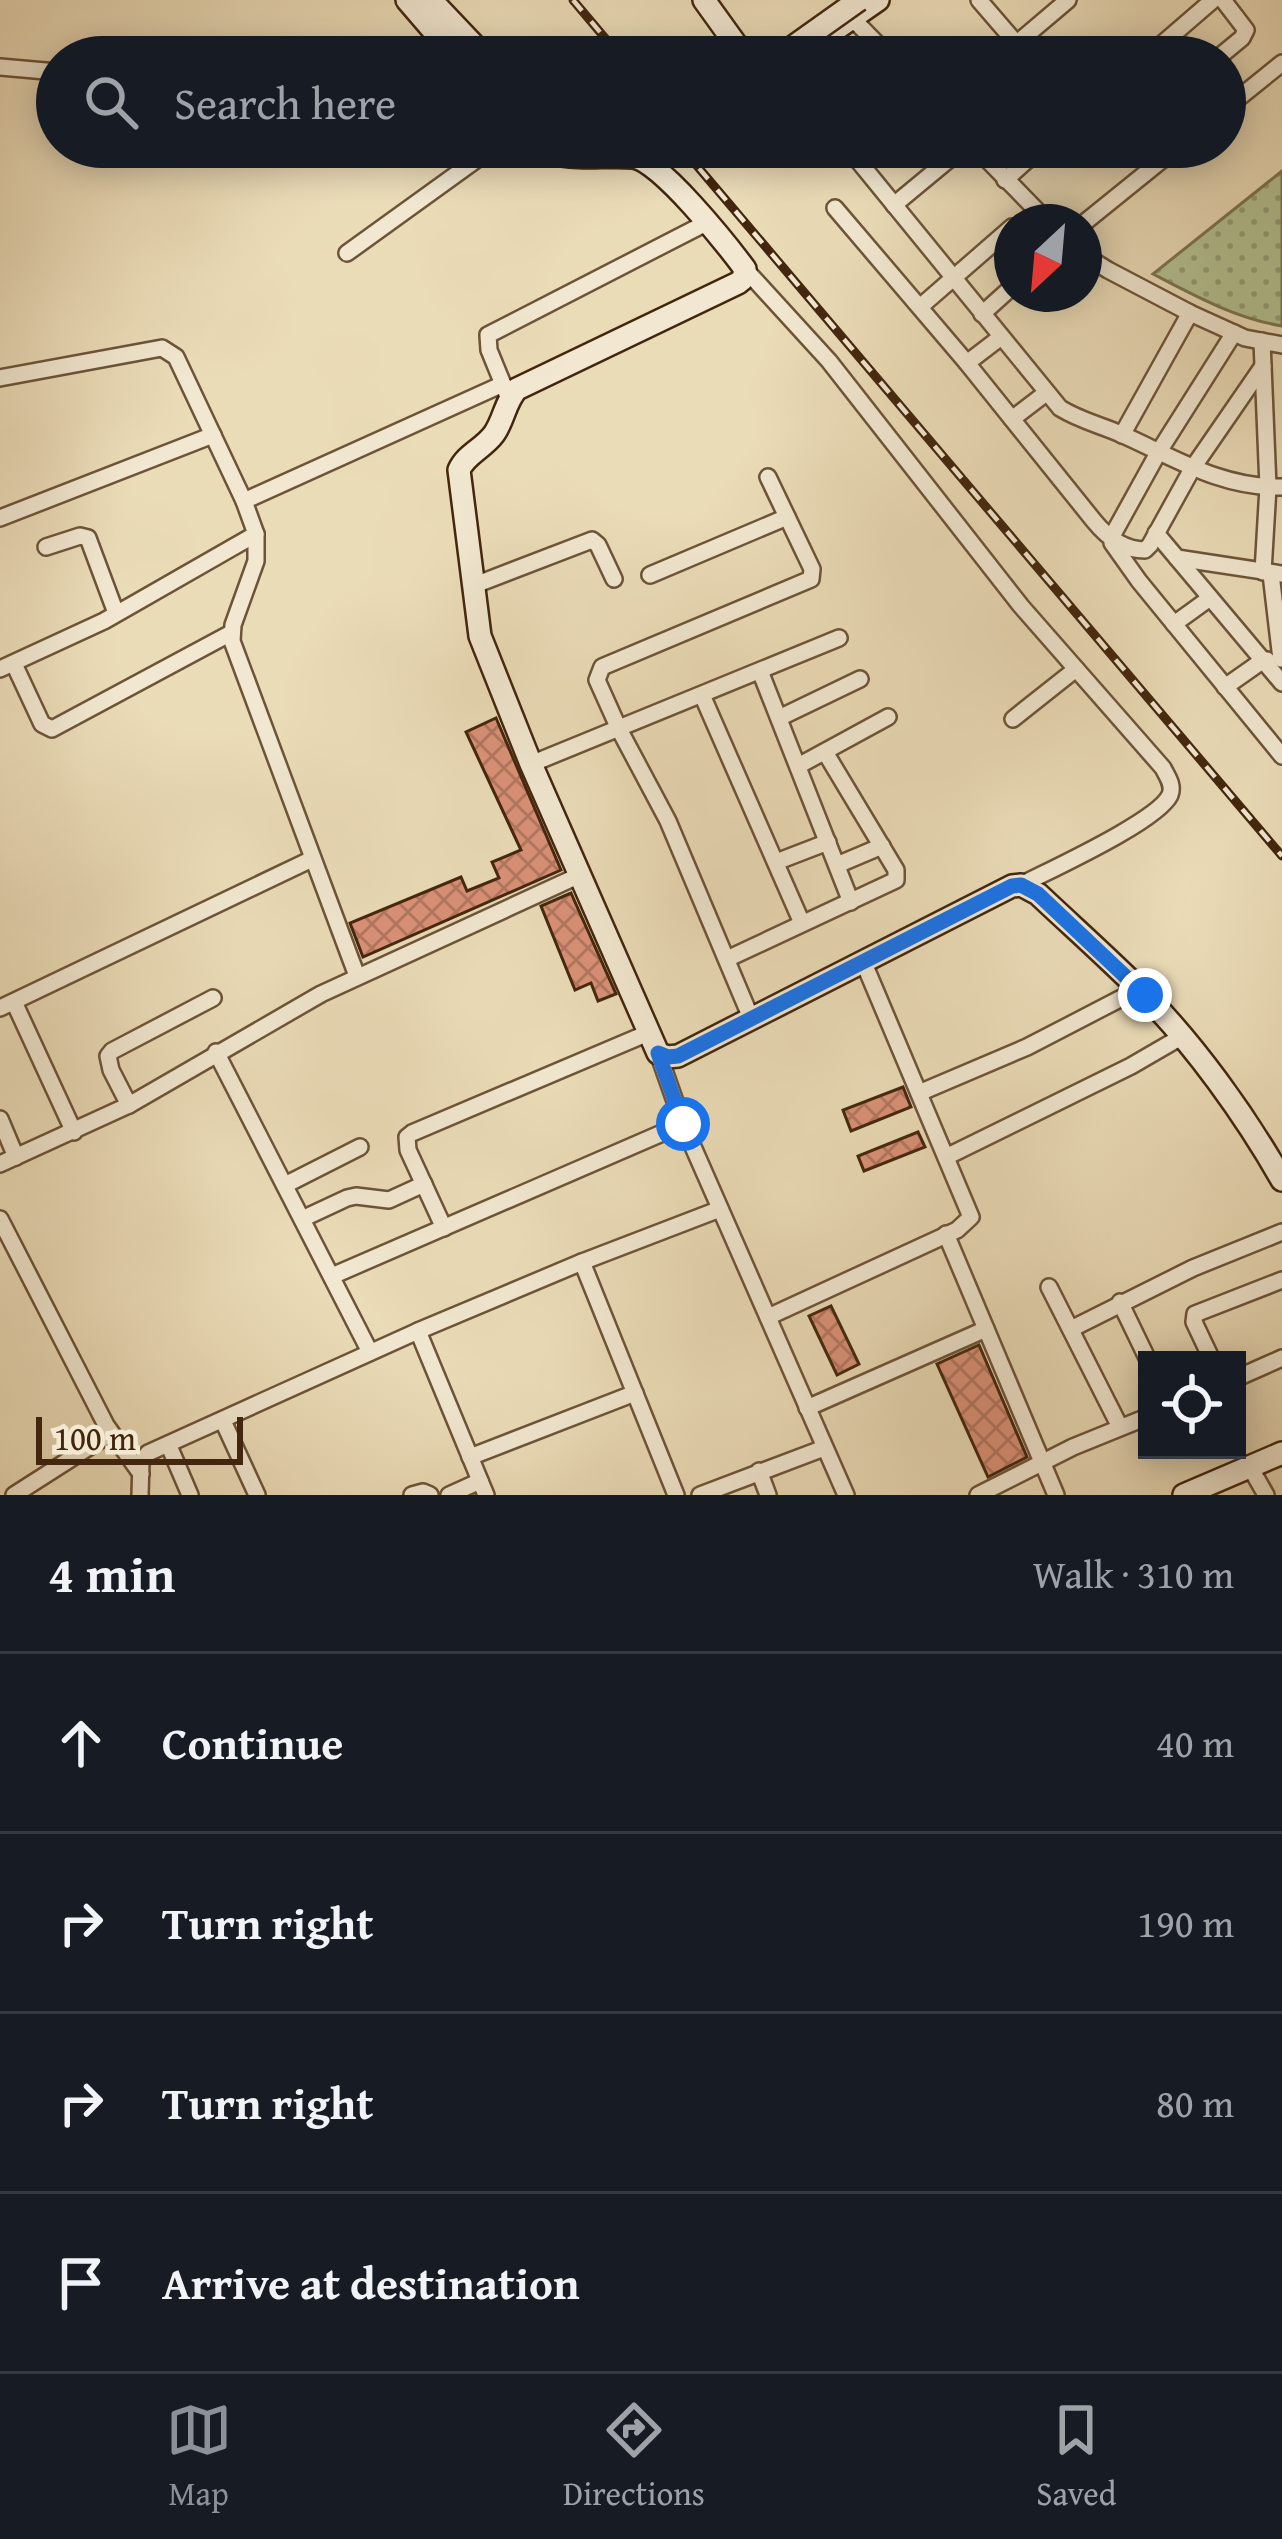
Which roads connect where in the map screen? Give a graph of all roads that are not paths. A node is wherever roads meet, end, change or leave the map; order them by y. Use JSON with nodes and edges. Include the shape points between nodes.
{"nodes":[{"id":1,"x":407,"y":0,"type":"edge"},
{"id":2,"x":431,"y":0,"type":"edge"},
{"id":3,"x":704,"y":0,"type":"edge"},
{"id":4,"x":878,"y":0,"type":"edge"},
{"id":5,"x":979,"y":0,"type":"edge"},
{"id":6,"x":1068,"y":0,"type":"edge"},
{"id":7,"x":1213,"y":0,"type":"edge"},
{"id":8,"x":1222,"y":0,"type":"edge"},
{"id":9,"x":856,"y":9,"type":"edge"},
{"id":10,"x":437,"y":36,"type":"edge"},
{"id":11,"x":465,"y":36,"type":"edge"},
{"id":12,"x":728,"y":36,"type":"edge"},
{"id":13,"x":811,"y":36,"type":"edge"},
{"id":14,"x":822,"y":36,"type":"edge"},
{"id":15,"x":875,"y":36,"type":"edge"},
{"id":16,"x":1010,"y":36,"type":"edge"},
{"id":17,"x":1035,"y":36,"type":"edge"},
{"id":18,"x":1171,"y":36,"type":"edge"},
{"id":19,"x":1243,"y":36,"type":"edge"},
{"id":20,"x":1282,"y":63,"type":"edge"},
{"id":21,"x":0,"y":67,"type":"edge"},
{"id":22,"x":36,"y":70,"type":"edge"},
{"id":23,"x":1246,"y":92,"type":"edge"},
{"id":24,"x":465,"y":168,"type":"edge"},
{"id":25,"x":656,"y":168,"type":"edge"},
{"id":26,"x":864,"y":168,"type":"edge"},
{"id":27,"x":939,"y":168,"type":"edge"},
{"id":28,"x":994,"y":168,"type":"edge"},
{"id":29,"x":1018,"y":168,"type":"edge"},
{"id":30,"x":1152,"y":168,"type":"edge"},
{"id":31,"x":1005,"y":180,"type":"junction"},
{"id":32,"x":1031,"y":204,"type":"edge"},
{"id":33,"x":894,"y":205,"type":"junction"},
{"id":34,"x":835,"y":208,"type":"dead end"},
{"id":35,"x":1102,"y":208,"type":"edge"},
{"id":36,"x":706,"y":223,"type":"junction"},
{"id":37,"x":994,"y":243,"type":"edge"},
{"id":38,"x":346,"y":253,"type":"dead end"},
{"id":39,"x":1102,"y":266,"type":"edge"},
{"id":40,"x":746,"y":269,"type":"junction"},
{"id":41,"x":954,"y":280,"type":"junction"},
{"id":42,"x":994,"y":303,"type":"edge"},
{"id":43,"x":920,"y":308,"type":"junction"},
{"id":44,"x":982,"y":314,"type":"junction"},
{"id":45,"x":1190,"y":314,"type":"junction"},
{"id":46,"x":1234,"y":333,"type":"junction"},
{"id":47,"x":1000,"y":337,"type":"junction"},
{"id":48,"x":1262,"y":341,"type":"junction"},
{"id":49,"x":1282,"y":345,"type":"edge"},
{"id":50,"x":967,"y":363,"type":"junction"},
{"id":51,"x":1263,"y":366,"type":"junction"},
{"id":52,"x":0,"y":377,"type":"edge"},
{"id":53,"x":506,"y":392,"type":"junction"},
{"id":54,"x":1046,"y":393,"type":"junction"},
{"id":55,"x":1012,"y":419,"type":"junction"},
{"id":56,"x":213,"y":435,"type":"junction"},
{"id":57,"x":1122,"y":435,"type":"junction"},
{"id":58,"x":1158,"y":453,"type":"junction"},
{"id":59,"x":1192,"y":469,"type":"junction"},
{"id":60,"x":768,"y":477,"type":"dead end"},
{"id":61,"x":1275,"y":487,"type":"edge"},
{"id":62,"x":244,"y":501,"type":"junction"},
{"id":63,"x":787,"y":517,"type":"junction"},
{"id":64,"x":0,"y":518,"type":"edge"},
{"id":65,"x":1156,"y":533,"type":"junction"},
{"id":66,"x":256,"y":534,"type":"junction"},
{"id":67,"x":1108,"y":536,"type":"junction"},
{"id":68,"x":46,"y":547,"type":"dead end"},
{"id":69,"x":1177,"y":559,"type":"junction"},
{"id":70,"x":650,"y":574,"type":"dead end"},
{"id":71,"x":1272,"y":574,"type":"edge"},
{"id":72,"x":614,"y":578,"type":"dead end"},
{"id":73,"x":475,"y":585,"type":"junction"},
{"id":74,"x":1210,"y":598,"type":"junction"},
{"id":75,"x":116,"y":614,"type":"junction"},
{"id":76,"x":1174,"y":624,"type":"junction"},
{"id":77,"x":231,"y":633,"type":"junction"},
{"id":78,"x":839,"y":638,"type":"dead end"},
{"id":79,"x":1282,"y":659,"type":"edge"},
{"id":80,"x":1262,"y":661,"type":"junction"},
{"id":81,"x":7,"y":667,"type":"edge"},
{"id":82,"x":1076,"y":669,"type":"junction"},
{"id":83,"x":760,"y":671,"type":"junction"},
{"id":84,"x":860,"y":679,"type":"dead end"},
{"id":85,"x":1282,"y":683,"type":"edge"},
{"id":86,"x":1226,"y":687,"type":"junction"},
{"id":87,"x":702,"y":695,"type":"junction"},
{"id":88,"x":888,"y":717,"type":"dead end"},
{"id":89,"x":779,"y":718,"type":"junction"},
{"id":90,"x":1013,"y":719,"type":"dead end"},
{"id":91,"x":619,"y":729,"type":"junction"},
{"id":92,"x":1278,"y":745,"type":"edge"},
{"id":93,"x":825,"y":752,"type":"junction"},
{"id":94,"x":532,"y":764,"type":"junction"},
{"id":95,"x":798,"y":766,"type":"junction"},
{"id":96,"x":828,"y":842,"type":"junction"},
{"id":97,"x":882,"y":846,"type":"junction"},
{"id":98,"x":312,"y":859,"type":"junction"},
{"id":99,"x":776,"y":862,"type":"junction"},
{"id":100,"x":837,"y":865,"type":"junction"},
{"id":101,"x":580,"y":875,"type":"junction"},
{"id":102,"x":1021,"y":885,"type":"junction"},
{"id":103,"x":851,"y":902,"type":"junction"},
{"id":104,"x":802,"y":922,"type":"junction"},
{"id":105,"x":727,"y":959,"type":"junction"},
{"id":106,"x":862,"y":961,"type":"junction"},
{"id":107,"x":357,"y":976,"type":"junction"},
{"id":108,"x":1138,"y":989,"type":"junction"},
{"id":109,"x":213,"y":998,"type":"dead end"},
{"id":110,"x":7,"y":1005,"type":"edge"},
{"id":111,"x":751,"y":1018,"type":"junction"},
{"id":112,"x":1180,"y":1037,"type":"junction"},
{"id":113,"x":653,"y":1043,"type":"junction"},
{"id":114,"x":216,"y":1052,"type":"junction"},
{"id":115,"x":919,"y":1094,"type":"junction"},
{"id":116,"x":129,"y":1105,"type":"junction"},
{"id":117,"x":0,"y":1119,"type":"edge"},
{"id":118,"x":683,"y":1124,"type":"junction"},
{"id":119,"x":74,"y":1132,"type":"junction"},
{"id":120,"x":360,"y":1147,"type":"dead end"},
{"id":121,"x":946,"y":1156,"type":"junction"},
{"id":122,"x":8,"y":1161,"type":"edge"},
{"id":123,"x":1282,"y":1180,"type":"edge"},
{"id":124,"x":424,"y":1184,"type":"junction"},
{"id":125,"x":285,"y":1185,"type":"junction"},
{"id":126,"x":720,"y":1210,"type":"junction"},
{"id":127,"x":0,"y":1219,"type":"edge"},
{"id":128,"x":302,"y":1219,"type":"junction"},
{"id":129,"x":444,"y":1228,"type":"junction"},
{"id":130,"x":1282,"y":1232,"type":"edge"},
{"id":131,"x":946,"y":1234,"type":"junction"},
{"id":132,"x":582,"y":1262,"type":"junction"},
{"id":133,"x":332,"y":1276,"type":"junction"},
{"id":134,"x":1282,"y":1280,"type":"edge"},
{"id":135,"x":1049,"y":1287,"type":"dead end"},
{"id":136,"x":1120,"y":1303,"type":"junction"},
{"id":137,"x":768,"y":1317,"type":"junction"},
{"id":138,"x":986,"y":1329,"type":"junction"},
{"id":139,"x":1071,"y":1329,"type":"junction"},
{"id":140,"x":418,"y":1331,"type":"junction"},
{"id":141,"x":1144,"y":1351,"type":"edge"},
{"id":142,"x":1208,"y":1351,"type":"edge"},
{"id":143,"x":370,"y":1352,"type":"junction"},
{"id":144,"x":1282,"y":1358,"type":"edge"},
{"id":145,"x":1246,"y":1374,"type":"edge"},
{"id":146,"x":635,"y":1393,"type":"junction"},
{"id":147,"x":807,"y":1408,"type":"junction"},
{"id":148,"x":1138,"y":1420,"type":"edge"},
{"id":149,"x":223,"y":1421,"type":"junction"},
{"id":150,"x":1120,"y":1427,"type":"junction"},
{"id":151,"x":111,"y":1433,"type":"junction"},
{"id":152,"x":169,"y":1446,"type":"junction"},
{"id":153,"x":824,"y":1448,"type":"junction"},
{"id":154,"x":1282,"y":1453,"type":"edge"},
{"id":155,"x":470,"y":1457,"type":"junction"},
{"id":156,"x":1042,"y":1462,"type":"junction"},
{"id":157,"x":1250,"y":1467,"type":"junction"},
{"id":158,"x":759,"y":1471,"type":"junction"},
{"id":159,"x":141,"y":1474,"type":"junction"},
{"id":160,"x":483,"y":1488,"type":"edge"},
{"id":161,"x":14,"y":1495,"type":"edge"},
{"id":162,"x":140,"y":1495,"type":"edge"},
{"id":163,"x":190,"y":1495,"type":"edge"},
{"id":164,"x":257,"y":1495,"type":"edge"},
{"id":165,"x":412,"y":1495,"type":"edge"},
{"id":166,"x":430,"y":1495,"type":"edge"},
{"id":167,"x":449,"y":1495,"type":"edge"},
{"id":168,"x":676,"y":1495,"type":"edge"},
{"id":169,"x":700,"y":1495,"type":"edge"},
{"id":170,"x":768,"y":1495,"type":"edge"},
{"id":171,"x":845,"y":1495,"type":"edge"},
{"id":172,"x":978,"y":1495,"type":"edge"},
{"id":173,"x":1056,"y":1495,"type":"edge"},
{"id":174,"x":1184,"y":1495,"type":"edge"},
{"id":175,"x":1266,"y":1495,"type":"edge"}],
"edges":[{"from":1,"to":10,"type":"street"},
{"from":2,"to":11,"type":"street"},
{"from":3,"to":12,"type":"street"},
{"from":4,"to":9,"type":"street"},
{"from":5,"to":16,"type":"street"},
{"from":6,"to":17,"type":"street"},
{"from":7,"to":18,"type":"street"},
{"from":8,"to":19,"type":"street"},
{"from":9,"to":13,"type":"street","bridge":true},
{"from":9,"to":14,"type":"street"},
{"from":9,"to":15,"type":"street"},
{"from":20,"to":23,"type":"street"},
{"from":21,"to":22,"type":"street"},
{"from":24,"to":38,"type":"street"},
{"from":25,"to":36,"type":"street"},
{"from":26,"to":33,"type":"street"},
{"from":27,"to":33,"type":"street"},
{"from":28,"to":31,"type":"street"},
{"from":29,"to":31,"type":"street"},
{"from":30,"to":35,"type":"street"},
{"from":31,"to":32,"type":"street"},
{"from":33,"to":41,"type":"street"},
{"from":34,"to":43,"type":"street"},
{"from":36,"to":40,"type":"street"},
{"from":36,"to":53,"type":"street","via":[[488,335]]},
{"from":37,"to":41,"type":"street"},
{"from":39,"to":45,"type":"street"},
{"from":40,"to":53,"type":"street","via":[[738,283]]},
{"from":40,"to":82,"type":"street"},
{"from":41,"to":43,"type":"street"},
{"from":41,"to":44,"type":"street"},
{"from":42,"to":44,"type":"street"},
{"from":43,"to":50,"type":"street"},
{"from":44,"to":47,"type":"street"},
{"from":45,"to":46,"type":"street"},
{"from":45,"to":57,"type":"street"},
{"from":46,"to":48,"type":"street"},
{"from":46,"to":58,"type":"street"},
{"from":47,"to":50,"type":"street"},
{"from":47,"to":54,"type":"street"},
{"from":48,"to":49,"type":"street"},
{"from":48,"to":51,"type":"street"},
{"from":50,"to":55,"type":"street"},
{"from":51,"to":59,"type":"street"},
{"from":51,"to":61,"type":"street"},
{"from":52,"to":56,"type":"street","via":[[162,348],[176,357]]},
{"from":53,"to":62,"type":"street"},
{"from":53,"to":73,"type":"street","via":[[498,429],[459,470]]},
{"from":54,"to":55,"type":"street"},
{"from":54,"to":57,"type":"street","via":[[1072,415]]},
{"from":55,"to":67,"type":"street"},
{"from":56,"to":62,"type":"street"},
{"from":56,"to":64,"type":"street"},
{"from":57,"to":58,"type":"street"},
{"from":58,"to":59,"type":"street"},
{"from":58,"to":67,"type":"street"},
{"from":59,"to":61,"type":"street"},
{"from":59,"to":65,"type":"street"},
{"from":60,"to":63,"type":"street"},
{"from":61,"to":71,"type":"street"},
{"from":62,"to":66,"type":"street"},
{"from":63,"to":70,"type":"street"},
{"from":63,"to":91,"type":"street","via":[[811,579],[602,667],[597,680]]},
{"from":65,"to":67,"type":"street","via":[[1145,550]]},
{"from":65,"to":69,"type":"street"},
{"from":66,"to":75,"type":"street"},
{"from":66,"to":77,"type":"street","via":[[256,560]]},
{"from":67,"to":76,"type":"street"},
{"from":68,"to":75,"type":"street","via":[[88,538]]},
{"from":69,"to":71,"type":"street"},
{"from":69,"to":74,"type":"street"},
{"from":71,"to":79,"type":"street"},
{"from":72,"to":73,"type":"street","via":[[592,540]]},
{"from":73,"to":94,"type":"street","via":[[480,636]]},
{"from":74,"to":76,"type":"street"},
{"from":74,"to":80,"type":"street"},
{"from":75,"to":81,"type":"street"},
{"from":76,"to":86,"type":"street"},
{"from":77,"to":81,"type":"street","via":[[52,729]]},
{"from":77,"to":98,"type":"street"},
{"from":78,"to":83,"type":"street"},
{"from":79,"to":80,"type":"street"},
{"from":80,"to":85,"type":"street"},
{"from":80,"to":86,"type":"street"},
{"from":82,"to":90,"type":"street"},
{"from":82,"to":102,"type":"street","via":[[1172,790],[1129,828]]},
{"from":83,"to":87,"type":"street"},
{"from":83,"to":89,"type":"street"},
{"from":84,"to":89,"type":"street"},
{"from":86,"to":92,"type":"street"},
{"from":87,"to":91,"type":"street"},
{"from":87,"to":99,"type":"street"},
{"from":88,"to":93,"type":"street"},
{"from":89,"to":95,"type":"street"},
{"from":91,"to":94,"type":"street"},
{"from":91,"to":105,"type":"street"},
{"from":93,"to":95,"type":"street"},
{"from":93,"to":97,"type":"street"},
{"from":94,"to":101,"type":"street"},
{"from":95,"to":96,"type":"street"},
{"from":96,"to":99,"type":"street"},
{"from":96,"to":100,"type":"street"},
{"from":97,"to":100,"type":"street"},
{"from":97,"to":103,"type":"street","via":[[896,880]]},
{"from":98,"to":107,"type":"street"},
{"from":98,"to":110,"type":"street"},
{"from":99,"to":104,"type":"street"},
{"from":100,"to":103,"type":"street"},
{"from":101,"to":107,"type":"street"},
{"from":101,"to":113,"type":"street"},
{"from":102,"to":106,"type":"street"},
{"from":102,"to":108,"type":"street"},
{"from":103,"to":104,"type":"street"},
{"from":104,"to":105,"type":"street"},
{"from":105,"to":111,"type":"street"},
{"from":106,"to":111,"type":"street"},
{"from":106,"to":115,"type":"street"},
{"from":107,"to":114,"type":"street"},
{"from":108,"to":112,"type":"street"},
{"from":108,"to":115,"type":"street"},
{"from":109,"to":116,"type":"street","via":[[108,1056]]},
{"from":110,"to":119,"type":"street"},
{"from":111,"to":113,"type":"street","via":[[678,1056]]},
{"from":112,"to":121,"type":"street"},
{"from":112,"to":123,"type":"street"},
{"from":113,"to":118,"type":"street"},
{"from":113,"to":124,"type":"street","via":[[412,1133],[408,1150]]},
{"from":114,"to":116,"type":"street"},
{"from":114,"to":125,"type":"street"},
{"from":115,"to":121,"type":"street"},
{"from":116,"to":119,"type":"street"},
{"from":117,"to":122,"type":"street"},
{"from":118,"to":126,"type":"street"},
{"from":118,"to":129,"type":"street"},
{"from":119,"to":122,"type":"street"},
{"from":120,"to":125,"type":"street"},
{"from":121,"to":131,"type":"street","via":[[971,1217]]},
{"from":124,"to":128,"type":"street","via":[[388,1200],[347,1198]]},
{"from":124,"to":129,"type":"street"},
{"from":125,"to":128,"type":"street"},
{"from":126,"to":132,"type":"street"},
{"from":126,"to":137,"type":"street"},
{"from":127,"to":151,"type":"street"},
{"from":128,"to":133,"type":"street"},
{"from":129,"to":133,"type":"street"},
{"from":130,"to":136,"type":"street"},
{"from":131,"to":137,"type":"street"},
{"from":131,"to":138,"type":"street"},
{"from":132,"to":140,"type":"street"},
{"from":132,"to":146,"type":"street"},
{"from":133,"to":143,"type":"street"},
{"from":134,"to":142,"type":"street","via":[[1196,1314]]},
{"from":135,"to":139,"type":"street"},
{"from":136,"to":139,"type":"street"},
{"from":136,"to":141,"type":"street"},
{"from":137,"to":147,"type":"street"},
{"from":138,"to":147,"type":"street"},
{"from":138,"to":156,"type":"street"},
{"from":139,"to":150,"type":"street"},
{"from":140,"to":143,"type":"street"},
{"from":140,"to":155,"type":"street"},
{"from":143,"to":149,"type":"street"},
{"from":144,"to":145,"type":"street"},
{"from":146,"to":155,"type":"street"},
{"from":146,"to":168,"type":"street"},
{"from":147,"to":153,"type":"street"},
{"from":148,"to":150,"type":"street"},
{"from":149,"to":152,"type":"street"},
{"from":149,"to":164,"type":"street"},
{"from":150,"to":156,"type":"street"},
{"from":151,"to":159,"type":"street"},
{"from":151,"to":161,"type":"street"},
{"from":152,"to":159,"type":"street","via":[[143,1458]]},
{"from":152,"to":163,"type":"street"},
{"from":153,"to":158,"type":"street"},
{"from":153,"to":171,"type":"street"},
{"from":154,"to":157,"type":"street"},
{"from":155,"to":160,"type":"street"},
{"from":156,"to":172,"type":"street"},
{"from":156,"to":173,"type":"street"},
{"from":157,"to":174,"type":"street"},
{"from":157,"to":175,"type":"street"},
{"from":158,"to":169,"type":"street"},
{"from":158,"to":170,"type":"street"},
{"from":159,"to":162,"type":"street"},
{"from":160,"to":167,"type":"street"},
{"from":165,"to":166,"type":"street"}]}
